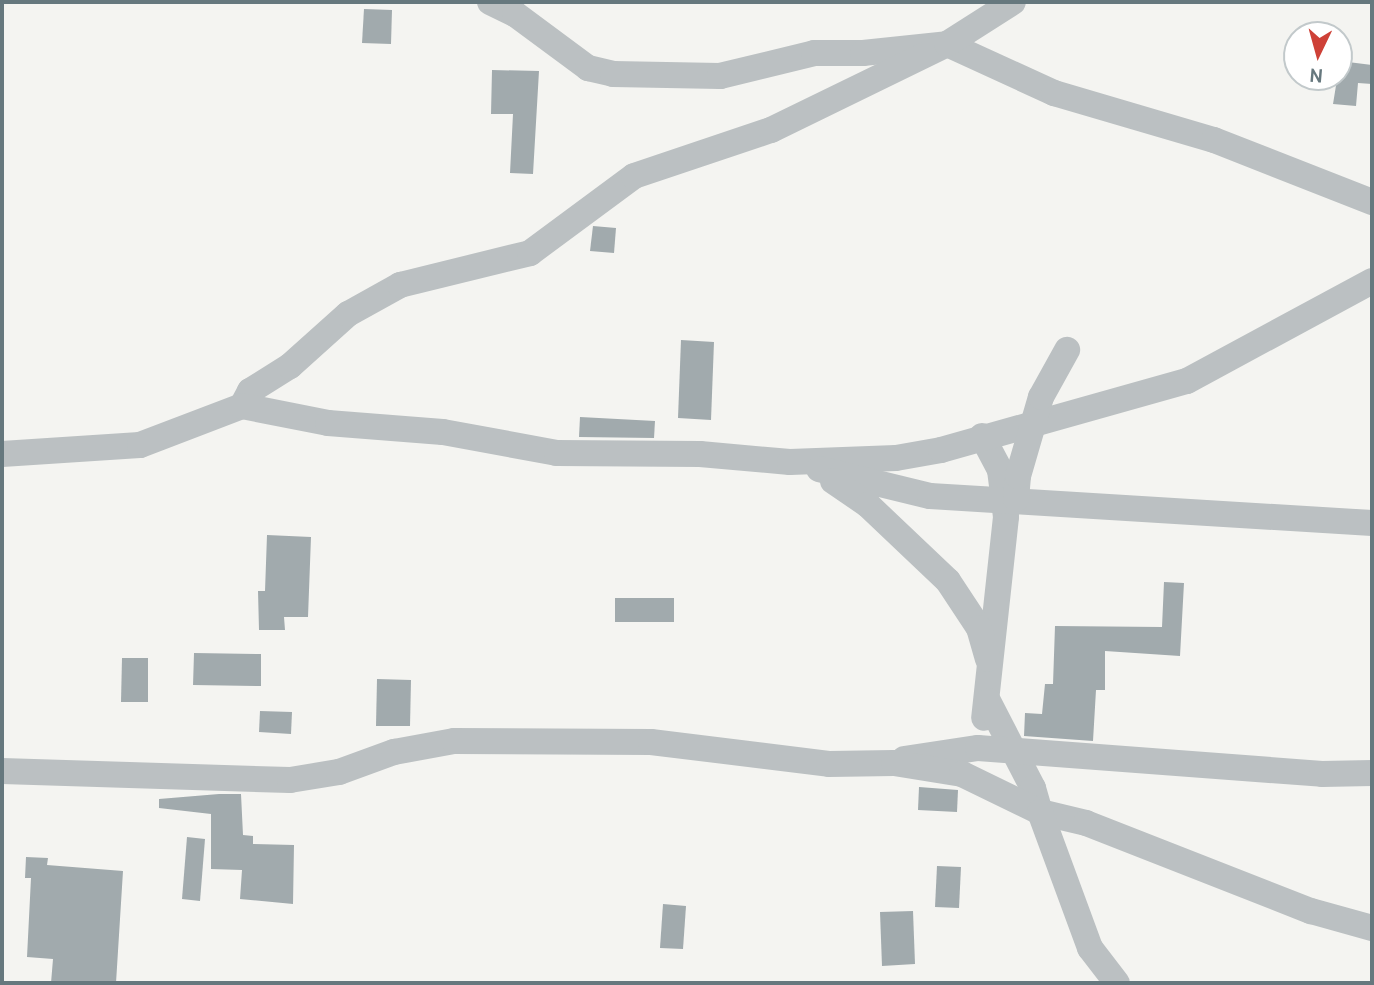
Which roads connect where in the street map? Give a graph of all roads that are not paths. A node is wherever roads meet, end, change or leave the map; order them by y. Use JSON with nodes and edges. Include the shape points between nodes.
{"nodes":[{"id":1,"x":490,"y":2,"type":"edge"},
{"id":2,"x":1013,"y":2,"type":"edge"},
{"id":3,"x":947,"y":44,"type":"junction"},
{"id":4,"x":1372,"y":202,"type":"edge"},
{"id":5,"x":1372,"y":281,"type":"edge"},
{"id":6,"x":1067,"y":350,"type":"dead end"},
{"id":7,"x":242,"y":406,"type":"junction"},
{"id":8,"x":1035,"y":422,"type":"junction"},
{"id":9,"x":982,"y":436,"type":"junction"},
{"id":10,"x":2,"y":454,"type":"edge"},
{"id":11,"x":790,"y":461,"type":"junction"},
{"id":12,"x":1011,"y":500,"type":"junction"},
{"id":13,"x":1372,"y":523,"type":"edge"},
{"id":14,"x":990,"y":666,"type":"junction"},
{"id":15,"x":988,"y":701,"type":"junction"},
{"id":16,"x":978,"y":748,"type":"junction"},
{"id":17,"x":1012,"y":752,"type":"junction"},
{"id":18,"x":894,"y":763,"type":"junction"},
{"id":19,"x":2,"y":771,"type":"edge"},
{"id":20,"x":1372,"y":773,"type":"edge"},
{"id":21,"x":987,"y":784,"type":"junction"},
{"id":22,"x":1040,"y":811,"type":"junction"},
{"id":23,"x":1372,"y":929,"type":"edge"},
{"id":24,"x":1117,"y":983,"type":"edge"}],
"edges":[{"from":1,"to":3,"type":"street","via":[[515,14],[588,68],[613,74],[720,76],[814,53]]},
{"from":2,"to":3,"type":"street"},
{"from":3,"to":4,"type":"street","via":[[1054,93],[1214,140]]},
{"from":3,"to":7,"type":"street","via":[[771,130],[634,176],[594,201],[530,253],[400,285],[348,314],[290,366],[250,391]]},
{"from":5,"to":8,"type":"street","via":[[1206,373]]},
{"from":6,"to":8,"type":"street","via":[[1041,397]]},
{"from":7,"to":10,"type":"street","via":[[140,445]]},
{"from":7,"to":11,"type":"street","via":[[328,423],[443,432],[557,453],[700,454]]},
{"from":8,"to":9,"type":"street"},
{"from":8,"to":12,"type":"street"},
{"from":9,"to":11,"type":"street","via":[[896,458]]},
{"from":9,"to":12,"type":"street"},
{"from":11,"to":12,"type":"street","via":[[885,489]]},
{"from":11,"to":14,"type":"street","via":[[835,482],[868,505],[948,581],[979,628]]},
{"from":12,"to":13,"type":"street"},
{"from":12,"to":14,"type":"street"},
{"from":14,"to":15,"type":"street"},
{"from":15,"to":16,"type":"street"},
{"from":15,"to":17,"type":"street"},
{"from":16,"to":17,"type":"street"},
{"from":16,"to":18,"type":"street","via":[[928,753]]},
{"from":16,"to":21,"type":"street"},
{"from":17,"to":20,"type":"street","via":[[1322,774]]},
{"from":17,"to":22,"type":"street","via":[[1033,788]]},
{"from":18,"to":19,"type":"street","via":[[864,767],[651,742],[454,741],[394,752],[339,772],[290,780]]},
{"from":18,"to":21,"type":"street","via":[[962,774]]},
{"from":21,"to":22,"type":"street","via":[[996,794]]},
{"from":22,"to":23,"type":"street","via":[[1086,823],[1311,911]]},
{"from":22,"to":24,"type":"street","via":[[1090,948]]}]}
